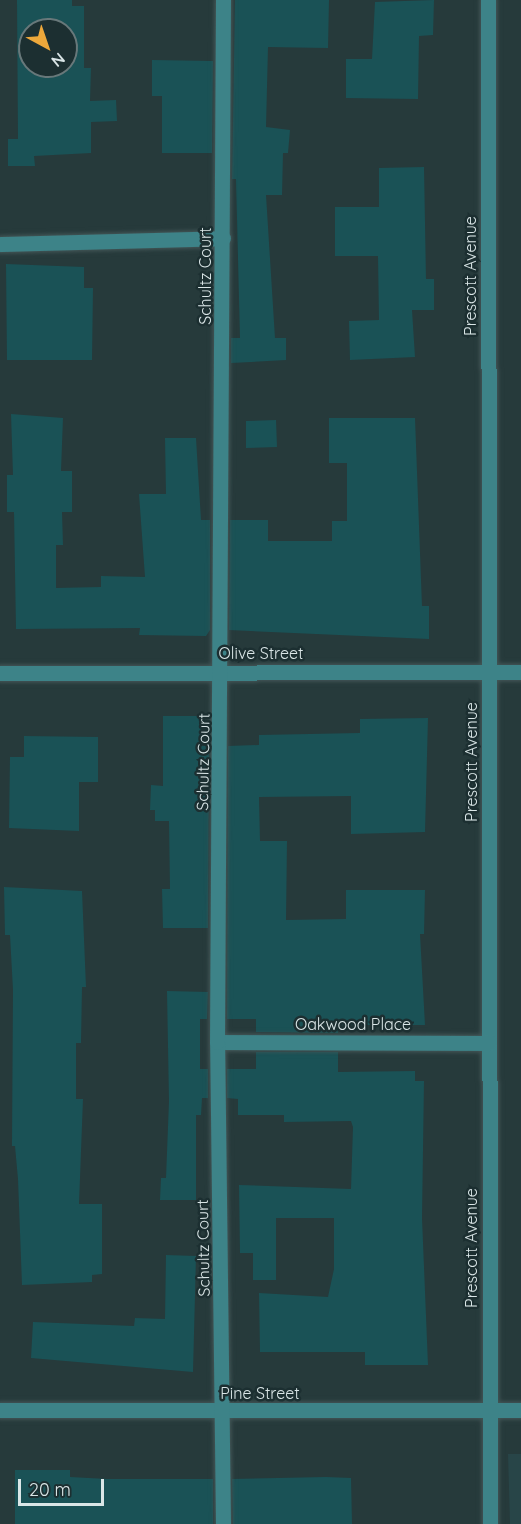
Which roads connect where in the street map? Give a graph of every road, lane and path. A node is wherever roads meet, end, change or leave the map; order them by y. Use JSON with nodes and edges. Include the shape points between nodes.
{"nodes":[{"id":1,"x":223,"y":0,"type":"edge"},
{"id":2,"x":488,"y":0,"type":"edge"},
{"id":3,"x":223,"y":238,"type":"junction"},
{"id":4,"x":0,"y":244,"type":"edge"},
{"id":5,"x":223,"y":670,"type":"junction"},
{"id":6,"x":521,"y":672,"type":"edge"},
{"id":7,"x":0,"y":673,"type":"edge"},
{"id":8,"x":489,"y":673,"type":"junction"},
{"id":9,"x":217,"y":1042,"type":"junction"},
{"id":10,"x":489,"y":1043,"type":"junction"},
{"id":11,"x":0,"y":1410,"type":"edge"},
{"id":12,"x":489,"y":1410,"type":"junction"},
{"id":13,"x":521,"y":1410,"type":"edge"},
{"id":14,"x":223,"y":1412,"type":"junction"},
{"id":15,"x":223,"y":1524,"type":"edge"},
{"id":16,"x":490,"y":1524,"type":"edge"}],
"edges":[{"from":1,"to":3,"type":"street","name":"Schultz Court"},
{"from":2,"to":8,"type":"street","name":"Prescott Avenue"},
{"from":3,"to":4,"type":"street"},
{"from":3,"to":5,"type":"street","name":"Schultz Court"},
{"from":5,"to":7,"type":"street","name":"Olive Street"},
{"from":5,"to":8,"type":"street","name":"Olive Street"},
{"from":5,"to":9,"type":"street","name":"Schultz Court"},
{"from":6,"to":8,"type":"street","name":"Olive Street"},
{"from":8,"to":10,"type":"street","name":"Prescott Avenue"},
{"from":9,"to":10,"type":"street","name":"Oakwood Place"},
{"from":9,"to":14,"type":"street","name":"Schultz Court"},
{"from":10,"to":12,"type":"street","name":"Prescott Avenue"},
{"from":11,"to":14,"type":"street","name":"Pine Street"},
{"from":12,"to":13,"type":"street","name":"Pine Street"},
{"from":12,"to":14,"type":"street","name":"Pine Street"},
{"from":12,"to":16,"type":"street","name":"Prescott Avenue"},
{"from":14,"to":15,"type":"street","name":"Schultz Court"}]}
